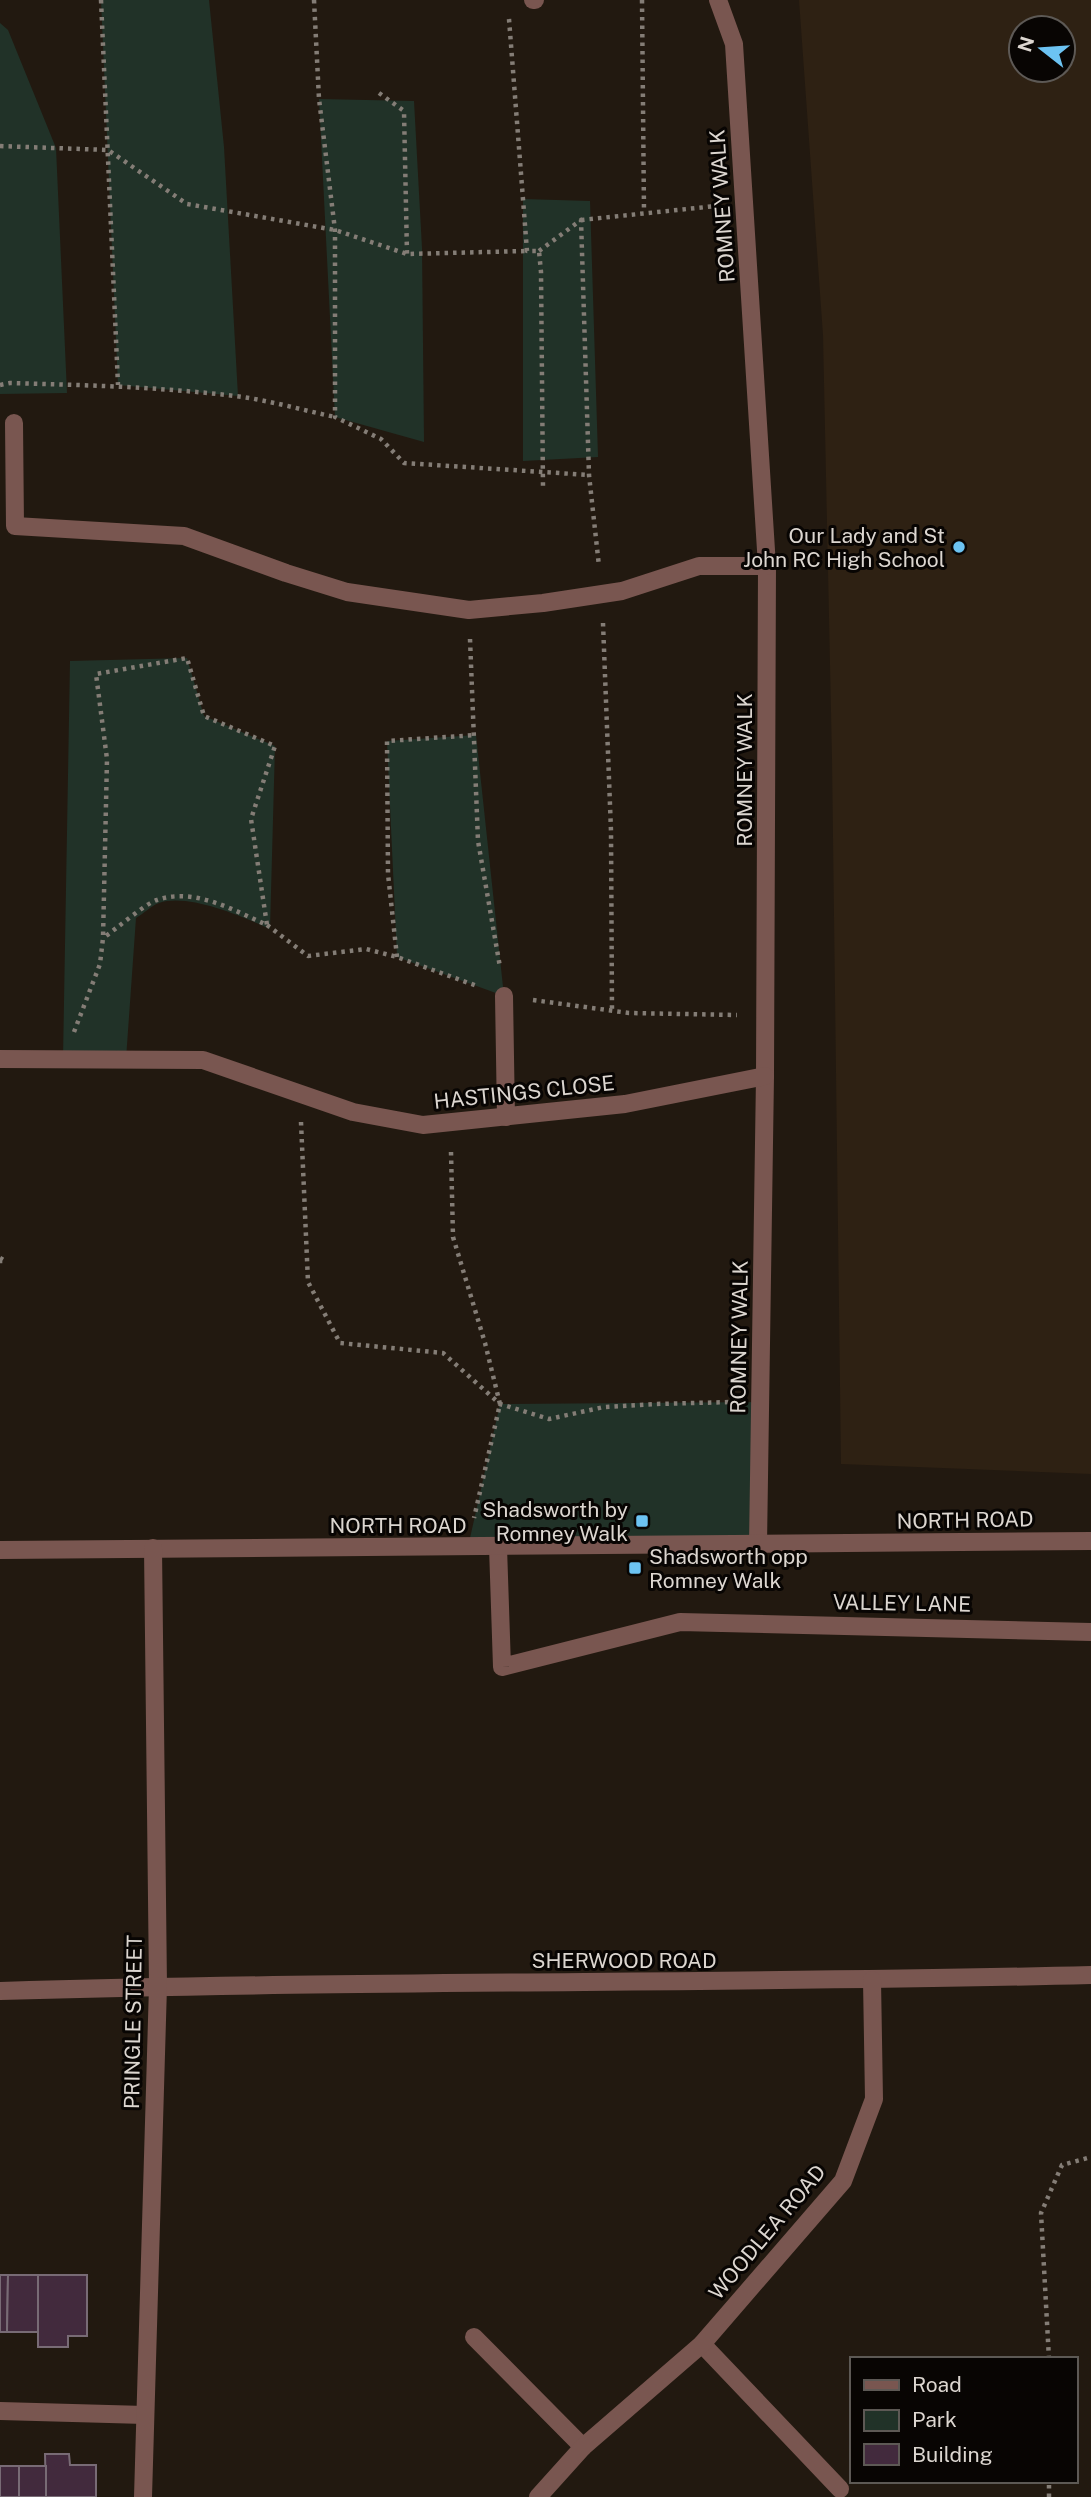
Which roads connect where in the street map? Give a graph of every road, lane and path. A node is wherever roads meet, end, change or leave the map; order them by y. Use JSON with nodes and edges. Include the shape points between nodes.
{"nodes":[{"id":1,"x":101,"y":0,"type":"edge"},
{"id":2,"x":314,"y":0,"type":"edge"},
{"id":3,"x":642,"y":0,"type":"edge"},
{"id":4,"x":718,"y":0,"type":"edge"},
{"id":5,"x":509,"y":13,"type":"dead end"},
{"id":6,"x":379,"y":93,"type":"dead end"},
{"id":7,"x":0,"y":146,"type":"edge"},
{"id":8,"x":108,"y":150,"type":"junction"},
{"id":9,"x":744,"y":203,"type":"junction"},
{"id":10,"x":644,"y":212,"type":"junction"},
{"id":11,"x":581,"y":220,"type":"junction"},
{"id":12,"x":335,"y":230,"type":"junction"},
{"id":13,"x":527,"y":251,"type":"junction"},
{"id":14,"x":539,"y":251,"type":"junction"},
{"id":15,"x":407,"y":254,"type":"junction"},
{"id":16,"x":0,"y":385,"type":"edge"},
{"id":17,"x":118,"y":385,"type":"junction"},
{"id":18,"x":335,"y":417,"type":"junction"},
{"id":19,"x":14,"y":423,"type":"dead end"},
{"id":20,"x":541,"y":473,"type":"junction"},
{"id":21,"x":589,"y":475,"type":"junction"},
{"id":22,"x":543,"y":488,"type":"dead end"},
{"id":23,"x":767,"y":566,"type":"junction"},
{"id":24,"x":602,"y":594,"type":"junction"},
{"id":25,"x":469,"y":610,"type":"junction"},
{"id":26,"x":475,"y":735,"type":"junction"},
{"id":27,"x":267,"y":925,"type":"junction"},
{"id":28,"x":103,"y":938,"type":"junction"},
{"id":29,"x":397,"y":957,"type":"junction"},
{"id":30,"x":505,"y":996,"type":"junction"},
{"id":31,"x":612,"y":1011,"type":"junction"},
{"id":32,"x":766,"y":1016,"type":"junction"},
{"id":33,"x":0,"y":1059,"type":"edge"},
{"id":34,"x":63,"y":1059,"type":"junction"},
{"id":35,"x":765,"y":1076,"type":"junction"},
{"id":36,"x":300,"y":1093,"type":"junction"},
{"id":37,"x":506,"y":1117,"type":"junction"},
{"id":38,"x":451,"y":1149,"type":"dead end"},
{"id":39,"x":761,"y":1402,"type":"junction"},
{"id":40,"x":500,"y":1404,"type":"junction"},
{"id":41,"x":1091,"y":1541,"type":"edge"},
{"id":42,"x":758,"y":1545,"type":"junction"},
{"id":43,"x":468,"y":1547,"type":"junction"},
{"id":44,"x":498,"y":1547,"type":"junction"},
{"id":45,"x":153,"y":1548,"type":"junction"},
{"id":46,"x":0,"y":1550,"type":"edge"},
{"id":47,"x":1091,"y":1632,"type":"edge"},
{"id":48,"x":1091,"y":1975,"type":"edge"},
{"id":49,"x":872,"y":1980,"type":"junction"},
{"id":50,"x":158,"y":1986,"type":"junction"},
{"id":51,"x":0,"y":1991,"type":"edge"},
{"id":52,"x":1091,"y":2157,"type":"edge"},
{"id":53,"x":474,"y":2337,"type":"dead end"},
{"id":54,"x":702,"y":2344,"type":"junction"},
{"id":55,"x":1049,"y":2357,"type":"edge"},
{"id":56,"x":0,"y":2411,"type":"edge"},
{"id":57,"x":145,"y":2415,"type":"junction"},
{"id":58,"x":583,"y":2447,"type":"junction"},
{"id":59,"x":840,"y":2488,"type":"dead end"},
{"id":60,"x":143,"y":2497,"type":"edge"},
{"id":61,"x":538,"y":2497,"type":"edge"}],
"edges":[{"from":1,"to":8,"type":"path"},
{"from":2,"to":12,"type":"path","via":[[319,99]]},
{"from":3,"to":10,"type":"path"},
{"from":4,"to":9,"type":"street","name":"ROMNEY WALK","via":[[734,44]]},
{"from":5,"to":13,"type":"path"},
{"from":6,"to":15,"type":"path","via":[[404,111]]},
{"from":7,"to":8,"type":"path"},
{"from":8,"to":12,"type":"path","via":[[187,204]]},
{"from":8,"to":17,"type":"path"},
{"from":9,"to":10,"type":"path"},
{"from":9,"to":23,"type":"street","name":"ROMNEY WALK"},
{"from":10,"to":11,"type":"path"},
{"from":11,"to":14,"type":"path"},
{"from":11,"to":21,"type":"path"},
{"from":12,"to":15,"type":"path"},
{"from":12,"to":18,"type":"path"},
{"from":13,"to":14,"type":"path"},
{"from":13,"to":15,"type":"path"},
{"from":14,"to":20,"type":"path"},
{"from":16,"to":17,"type":"path"},
{"from":17,"to":18,"type":"path","via":[[238,396]]},
{"from":18,"to":20,"type":"path","via":[[381,439],[404,463]]},
{"from":19,"to":25,"type":"street","via":[[15,526],[184,536],[347,592]]},
{"from":20,"to":21,"type":"path"},
{"from":20,"to":22,"type":"path"},
{"from":21,"to":24,"type":"path"},
{"from":23,"to":24,"type":"street","via":[[699,566]]},
{"from":23,"to":32,"type":"street","name":"ROMNEY WALK"},
{"from":24,"to":25,"type":"street"},
{"from":24,"to":31,"type":"path"},
{"from":25,"to":26,"type":"path"},
{"from":26,"to":29,"type":"path","via":[[387,741],[388,874]]},
{"from":26,"to":30,"type":"path","via":[[478,841]]},
{"from":27,"to":28,"type":"path","via":[[186,895],[155,900]]},
{"from":27,"to":28,"type":"path","via":[[251,819],[275,746],[204,716],[187,658],[96,674],[107,759]]},
{"from":27,"to":29,"type":"path","via":[[308,956],[366,949]]},
{"from":28,"to":34,"type":"path","via":[[100,964]]},
{"from":29,"to":30,"type":"path"},
{"from":30,"to":31,"type":"path"},
{"from":30,"to":37,"type":"street"},
{"from":31,"to":32,"type":"path"},
{"from":32,"to":35,"type":"street","name":"ROMNEY WALK"},
{"from":33,"to":34,"type":"street","name":"HASTINGS CLOSE"},
{"from":34,"to":36,"type":"street","name":"HASTINGS CLOSE","via":[[203,1060]]},
{"from":35,"to":37,"type":"street","name":"HASTINGS CLOSE","via":[[625,1104]]},
{"from":35,"to":39,"type":"street","name":"ROMNEY WALK"},
{"from":36,"to":37,"type":"street","name":"HASTINGS CLOSE","via":[[354,1112],[423,1125]]},
{"from":36,"to":40,"type":"path","via":[[308,1282],[340,1343],[443,1353]]},
{"from":38,"to":40,"type":"path","via":[[453,1237]]},
{"from":39,"to":40,"type":"path","via":[[604,1407],[549,1419]]},
{"from":39,"to":42,"type":"street","name":"ROMNEY WALK"},
{"from":40,"to":43,"type":"path"},
{"from":41,"to":42,"type":"street","name":"NORTH ROAD"},
{"from":42,"to":44,"type":"street","name":"NORTH ROAD"},
{"from":43,"to":44,"type":"street","name":"NORTH ROAD"},
{"from":43,"to":45,"type":"street","name":"NORTH ROAD"},
{"from":44,"to":47,"type":"street","name":"VALLEY LANE","via":[[502,1667],[680,1622]]},
{"from":45,"to":46,"type":"street","name":"NORTH ROAD"},
{"from":45,"to":50,"type":"street","name":"PRINGLE STREET"},
{"from":48,"to":49,"type":"street","name":"SHERWOOD ROAD"},
{"from":49,"to":50,"type":"street","name":"SHERWOOD ROAD"},
{"from":49,"to":54,"type":"street","name":"WOODLEA ROAD","via":[[874,2099],[842,2180]]},
{"from":50,"to":51,"type":"street","name":"SHERWOOD ROAD"},
{"from":50,"to":57,"type":"street","name":"PRINGLE STREET"},
{"from":52,"to":55,"type":"path","via":[[1062,2165],[1041,2213]]},
{"from":53,"to":58,"type":"street"},
{"from":54,"to":58,"type":"street","name":"WOODLEA ROAD"},
{"from":54,"to":59,"type":"street"},
{"from":56,"to":57,"type":"street"},
{"from":57,"to":60,"type":"street","name":"PRINGLE STREET"},
{"from":58,"to":61,"type":"street","name":"WOODLEA ROAD"}]}
